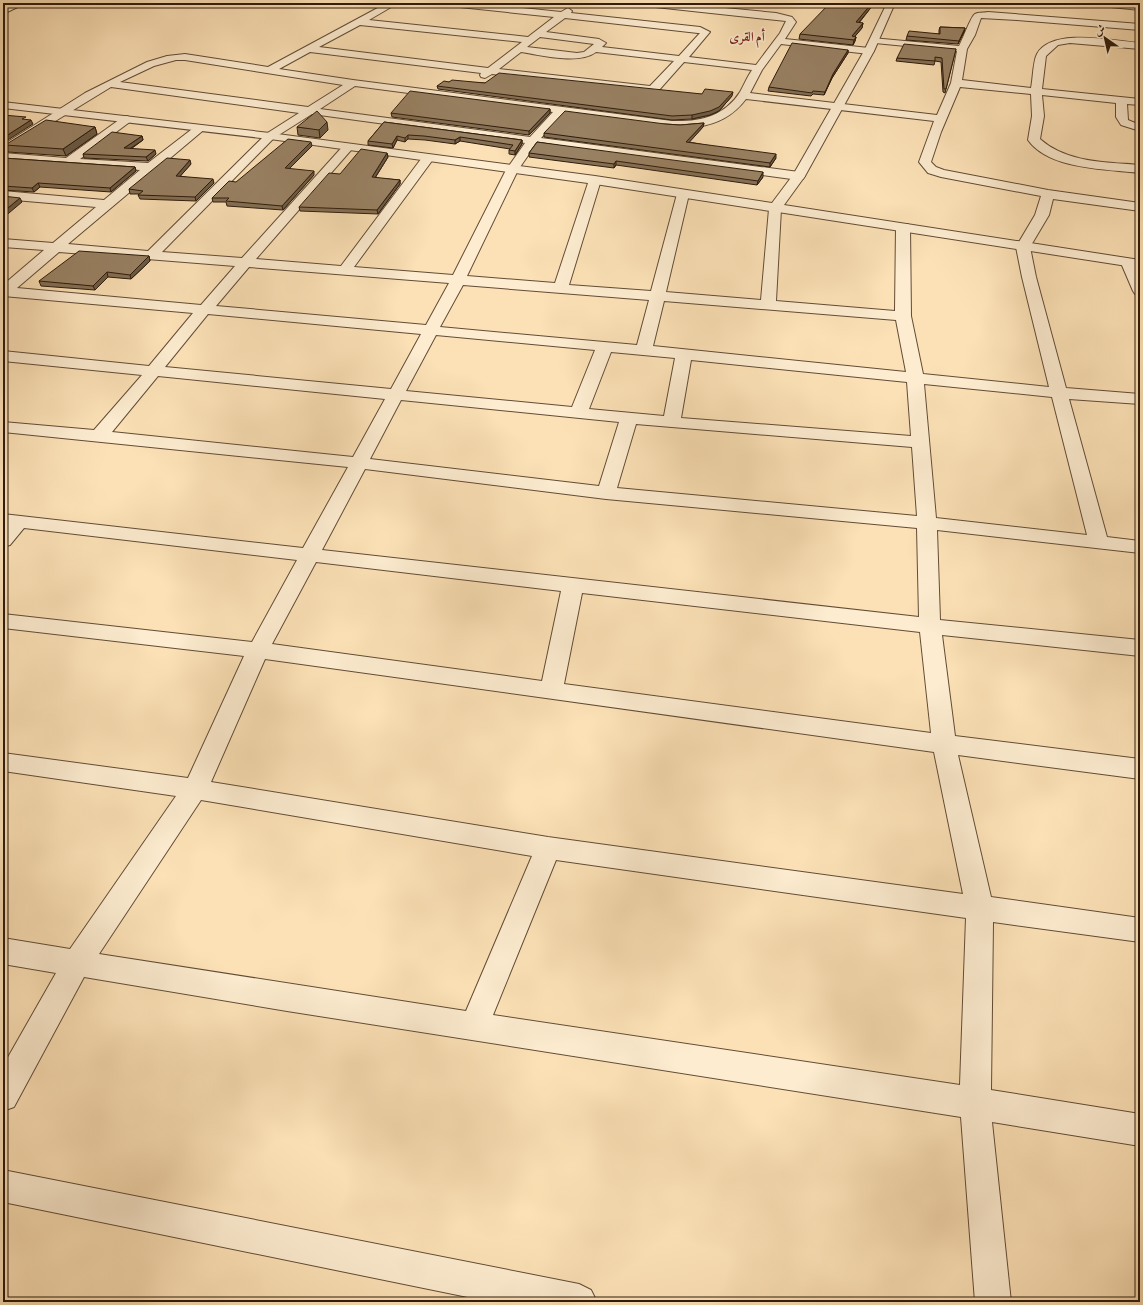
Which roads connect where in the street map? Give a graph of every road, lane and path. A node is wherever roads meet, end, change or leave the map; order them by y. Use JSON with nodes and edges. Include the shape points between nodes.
{"nodes":[{"id":1,"x":22,"y":3,"type":"edge"},
{"id":2,"x":394,"y":3,"type":"edge"},
{"id":3,"x":450,"y":3,"type":"edge"},
{"id":4,"x":578,"y":3,"type":"edge"},
{"id":5,"x":646,"y":3,"type":"edge"},
{"id":6,"x":878,"y":3,"type":"edge"},
{"id":7,"x":1101,"y":3,"type":"edge"},
{"id":8,"x":674,"y":4,"type":"edge"},
{"id":9,"x":890,"y":4,"type":"edge"},
{"id":10,"x":1140,"y":6,"type":"edge"},
{"id":11,"x":1066,"y":9,"type":"dead end"},
{"id":12,"x":4,"y":11,"type":"edge"},
{"id":13,"x":561,"y":16,"type":"junction"},
{"id":14,"x":1066,"y":20,"type":"junction"},
{"id":15,"x":359,"y":22,"type":"junction"},
{"id":16,"x":1140,"y":26,"type":"edge"},
{"id":17,"x":534,"y":37,"type":"junction"},
{"id":18,"x":875,"y":40,"type":"junction"},
{"id":19,"x":780,"y":41,"type":"junction"},
{"id":20,"x":1140,"y":46,"type":"edge"},
{"id":21,"x":308,"y":49,"type":"junction"},
{"id":22,"x":519,"y":49,"type":"junction"},
{"id":23,"x":595,"y":49,"type":"junction"},
{"id":24,"x":962,"y":50,"type":"junction"},
{"id":25,"x":869,"y":51,"type":"junction"},
{"id":26,"x":682,"y":58,"type":"junction"},
{"id":27,"x":758,"y":68,"type":"junction"},
{"id":28,"x":269,"y":70,"type":"junction"},
{"id":29,"x":490,"y":71,"type":"junction"},
{"id":30,"x":353,"y":83,"type":"junction"},
{"id":31,"x":956,"y":83,"type":"junction"},
{"id":32,"x":109,"y":84,"type":"junction"},
{"id":33,"x":1036,"y":92,"type":"junction"},
{"id":34,"x":743,"y":95,"type":"junction"},
{"id":35,"x":459,"y":96,"type":"junction"},
{"id":36,"x":1121,"y":100,"type":"junction"},
{"id":37,"x":1140,"y":102,"type":"edge"},
{"id":38,"x":3,"y":105,"type":"edge"},
{"id":39,"x":837,"y":106,"type":"junction"},
{"id":40,"x":561,"y":110,"type":"junction"},
{"id":41,"x":309,"y":111,"type":"junction"},
{"id":42,"x":60,"y":112,"type":"junction"},
{"id":43,"x":941,"y":119,"type":"junction"},
{"id":44,"x":127,"y":120,"type":"junction"},
{"id":45,"x":200,"y":128,"type":"junction"},
{"id":46,"x":1140,"y":128,"type":"edge"},
{"id":47,"x":270,"y":136,"type":"junction"},
{"id":48,"x":532,"y":141,"type":"junction"},
{"id":49,"x":348,"y":147,"type":"junction"},
{"id":50,"x":3,"y":150,"type":"edge"},
{"id":51,"x":3,"y":157,"type":"edge"},
{"id":52,"x":428,"y":158,"type":"junction"},
{"id":53,"x":69,"y":161,"type":"junction"},
{"id":54,"x":151,"y":167,"type":"junction"},
{"id":55,"x":512,"y":170,"type":"junction"},
{"id":56,"x":1140,"y":170,"type":"edge"},
{"id":57,"x":799,"y":176,"type":"junction"},
{"id":58,"x":595,"y":180,"type":"junction"},
{"id":59,"x":683,"y":194,"type":"junction"},
{"id":60,"x":1048,"y":194,"type":"junction"},
{"id":61,"x":3,"y":195,"type":"edge"},
{"id":62,"x":109,"y":204,"type":"junction"},
{"id":63,"x":1140,"y":207,"type":"edge"},
{"id":64,"x":775,"y":209,"type":"junction"},
{"id":65,"x":903,"y":227,"type":"junction"},
{"id":66,"x":3,"y":243,"type":"edge"},
{"id":67,"x":57,"y":247,"type":"junction"},
{"id":68,"x":1023,"y":247,"type":"junction"},
{"id":69,"x":151,"y":255,"type":"junction"},
{"id":70,"x":247,"y":262,"type":"junction"},
{"id":71,"x":1134,"y":263,"type":"edge"},
{"id":72,"x":345,"y":270,"type":"junction"},
{"id":73,"x":458,"y":280,"type":"junction"},
{"id":74,"x":561,"y":288,"type":"junction"},
{"id":75,"x":1140,"y":291,"type":"edge"},
{"id":76,"x":3,"y":292,"type":"edge"},
{"id":77,"x":658,"y":296,"type":"junction"},
{"id":78,"x":768,"y":305,"type":"junction"},
{"id":79,"x":204,"y":310,"type":"junction"},
{"id":80,"x":903,"y":316,"type":"junction"},
{"id":81,"x":430,"y":330,"type":"junction"},
{"id":82,"x":605,"y":346,"type":"junction"},
{"id":83,"x":644,"y":350,"type":"junction"},
{"id":84,"x":684,"y":354,"type":"junction"},
{"id":85,"x":3,"y":356,"type":"edge"},
{"id":86,"x":154,"y":370,"type":"junction"},
{"id":87,"x":915,"y":377,"type":"junction"},
{"id":88,"x":1060,"y":393,"type":"junction"},
{"id":89,"x":396,"y":394,"type":"junction"},
{"id":90,"x":1140,"y":399,"type":"edge"},
{"id":91,"x":579,"y":412,"type":"junction"},
{"id":92,"x":629,"y":417,"type":"junction"},
{"id":93,"x":672,"y":422,"type":"junction"},
{"id":94,"x":3,"y":427,"type":"edge"},
{"id":95,"x":99,"y":436,"type":"junction"},
{"id":96,"x":920,"y":442,"type":"junction"},
{"id":97,"x":358,"y":463,"type":"junction"},
{"id":98,"x":606,"y":493,"type":"junction"},
{"id":99,"x":11,"y":521,"type":"edge"},
{"id":100,"x":927,"y":523,"type":"junction"},
{"id":101,"x":3,"y":541,"type":"edge"},
{"id":102,"x":1098,"y":541,"type":"junction"},
{"id":103,"x":1140,"y":547,"type":"edge"},
{"id":104,"x":308,"y":556,"type":"junction"},
{"id":105,"x":573,"y":585,"type":"junction"},
{"id":106,"x":3,"y":621,"type":"edge"},
{"id":107,"x":930,"y":626,"type":"junction"},
{"id":108,"x":1140,"y":648,"type":"edge"},
{"id":109,"x":258,"y":650,"type":"junction"},
{"id":110,"x":551,"y":690,"type":"junction"},
{"id":111,"x":944,"y":744,"type":"junction"},
{"id":112,"x":3,"y":762,"type":"edge"},
{"id":113,"x":1140,"y":769,"type":"edge"},
{"id":114,"x":195,"y":789,"type":"junction"},
{"id":115,"x":548,"y":848,"type":"junction"},
{"id":116,"x":980,"y":908,"type":"junction"},
{"id":117,"x":1140,"y":930,"type":"edge"},
{"id":118,"x":3,"y":950,"type":"edge"},
{"id":119,"x":77,"y":963,"type":"junction"},
{"id":120,"x":474,"y":1026,"type":"junction"},
{"id":121,"x":3,"y":1096,"type":"edge"},
{"id":122,"x":975,"y":1103,"type":"junction"},
{"id":123,"x":1140,"y":1130,"type":"edge"},
{"id":124,"x":3,"y":1186,"type":"edge"},
{"id":125,"x":579,"y":1302,"type":"edge"},
{"id":126,"x":993,"y":1302,"type":"edge"}],
"edges":[{"from":1,"to":12,"type":"street"},
{"from":2,"to":15,"type":"street"},
{"from":3,"to":13,"type":"street"},
{"from":4,"to":13,"type":"street"},
{"from":5,"to":8,"type":"street"},
{"from":6,"to":9,"type":"street"},
{"from":7,"to":10,"type":"street"},
{"from":8,"to":19,"type":"street","via":[[789,19],[791,22]]},
{"from":9,"to":18,"type":"street"},
{"from":11,"to":14,"type":"street"},
{"from":13,"to":17,"type":"street"},
{"from":13,"to":26,"type":"street","via":[[705,32]]},
{"from":14,"to":16,"type":"street"},
{"from":14,"to":24,"type":"street","via":[[978,16]]},
{"from":15,"to":17,"type":"street"},
{"from":15,"to":21,"type":"street"},
{"from":17,"to":22,"type":"street"},
{"from":17,"to":23,"type":"street","via":[[600,42]]},
{"from":18,"to":24,"type":"street"},
{"from":18,"to":25,"type":"street"},
{"from":19,"to":25,"type":"street"},
{"from":19,"to":27,"type":"street"},
{"from":20,"to":33,"type":"street","via":[[1070,40],[1055,43],[1041,55]]},
{"from":21,"to":28,"type":"street"},
{"from":21,"to":29,"type":"street"},
{"from":22,"to":23,"type":"street","via":[[577,56],[588,54]]},
{"from":22,"to":29,"type":"street"},
{"from":23,"to":26,"type":"street"},
{"from":24,"to":31,"type":"street"},
{"from":25,"to":39,"type":"street"},
{"from":26,"to":27,"type":"street"},
{"from":26,"to":29,"type":"street","via":[[656,87],[652,88]]},
{"from":27,"to":34,"type":"street"},
{"from":28,"to":30,"type":"street"},
{"from":28,"to":32,"type":"street","via":[[173,57],[151,63]]},
{"from":29,"to":35,"type":"street"},
{"from":30,"to":35,"type":"street"},
{"from":30,"to":41,"type":"street"},
{"from":31,"to":33,"type":"street"},
{"from":31,"to":43,"type":"street"},
{"from":32,"to":41,"type":"street"},
{"from":32,"to":42,"type":"street"},
{"from":33,"to":36,"type":"street"},
{"from":33,"to":56,"type":"street","via":[[1038,116],[1034,140],[1040,147],[1065,159]]},
{"from":34,"to":39,"type":"street"},
{"from":34,"to":40,"type":"street","via":[[727,114],[712,120],[688,124]]},
{"from":35,"to":40,"type":"street"},
{"from":36,"to":37,"type":"street"},
{"from":36,"to":46,"type":"street","via":[[1124,123]]},
{"from":38,"to":42,"type":"street"},
{"from":39,"to":43,"type":"street"},
{"from":39,"to":57,"type":"street"},
{"from":40,"to":48,"type":"street"},
{"from":41,"to":47,"type":"street"},
{"from":41,"to":48,"type":"street"},
{"from":42,"to":44,"type":"street"},
{"from":42,"to":50,"type":"street"},
{"from":43,"to":60,"type":"street","via":[[925,162],[932,170]]},
{"from":44,"to":45,"type":"street"},
{"from":44,"to":53,"type":"street"},
{"from":45,"to":47,"type":"street"},
{"from":45,"to":54,"type":"street"},
{"from":47,"to":49,"type":"street"},
{"from":47,"to":69,"type":"street"},
{"from":48,"to":55,"type":"street"},
{"from":48,"to":57,"type":"street"},
{"from":49,"to":52,"type":"street"},
{"from":49,"to":70,"type":"street"},
{"from":51,"to":53,"type":"street"},
{"from":52,"to":55,"type":"street"},
{"from":52,"to":72,"type":"street"},
{"from":53,"to":54,"type":"street"},
{"from":54,"to":62,"type":"street"},
{"from":55,"to":58,"type":"street"},
{"from":55,"to":73,"type":"street"},
{"from":57,"to":64,"type":"street"},
{"from":58,"to":59,"type":"street"},
{"from":58,"to":74,"type":"street"},
{"from":59,"to":64,"type":"street"},
{"from":59,"to":77,"type":"street"},
{"from":60,"to":63,"type":"street"},
{"from":60,"to":68,"type":"street","via":[[1042,215]]},
{"from":61,"to":62,"type":"street"},
{"from":62,"to":67,"type":"street"},
{"from":64,"to":65,"type":"street"},
{"from":64,"to":78,"type":"street"},
{"from":65,"to":68,"type":"street"},
{"from":65,"to":80,"type":"street"},
{"from":66,"to":67,"type":"street"},
{"from":67,"to":69,"type":"street"},
{"from":67,"to":76,"type":"street"},
{"from":68,"to":71,"type":"street"},
{"from":68,"to":88,"type":"street"},
{"from":69,"to":70,"type":"street"},
{"from":70,"to":72,"type":"street"},
{"from":70,"to":79,"type":"street"},
{"from":71,"to":75,"type":"street"},
{"from":72,"to":73,"type":"street"},
{"from":73,"to":74,"type":"street"},
{"from":73,"to":81,"type":"street"},
{"from":74,"to":77,"type":"street"},
{"from":76,"to":79,"type":"street"},
{"from":77,"to":78,"type":"street"},
{"from":77,"to":83,"type":"street"},
{"from":78,"to":80,"type":"street"},
{"from":79,"to":81,"type":"street"},
{"from":79,"to":86,"type":"street"},
{"from":80,"to":87,"type":"street"},
{"from":81,"to":82,"type":"street"},
{"from":81,"to":89,"type":"street"},
{"from":82,"to":83,"type":"street"},
{"from":82,"to":91,"type":"street"},
{"from":83,"to":84,"type":"street"},
{"from":84,"to":87,"type":"street"},
{"from":84,"to":93,"type":"street"},
{"from":85,"to":86,"type":"street"},
{"from":86,"to":89,"type":"street"},
{"from":86,"to":95,"type":"street"},
{"from":87,"to":88,"type":"street"},
{"from":87,"to":96,"type":"street"},
{"from":88,"to":90,"type":"street"},
{"from":88,"to":102,"type":"street"},
{"from":89,"to":91,"type":"street"},
{"from":89,"to":97,"type":"street"},
{"from":91,"to":92,"type":"street"},
{"from":92,"to":93,"type":"street"},
{"from":92,"to":98,"type":"street"},
{"from":93,"to":96,"type":"street"},
{"from":94,"to":95,"type":"street"},
{"from":95,"to":97,"type":"street"},
{"from":96,"to":100,"type":"street"},
{"from":97,"to":98,"type":"street"},
{"from":97,"to":104,"type":"street"},
{"from":98,"to":100,"type":"street"},
{"from":99,"to":101,"type":"street"},
{"from":99,"to":104,"type":"street"},
{"from":100,"to":102,"type":"street"},
{"from":100,"to":107,"type":"street"},
{"from":102,"to":103,"type":"street"},
{"from":104,"to":105,"type":"street"},
{"from":104,"to":109,"type":"street"},
{"from":105,"to":107,"type":"street"},
{"from":105,"to":110,"type":"street"},
{"from":106,"to":109,"type":"street"},
{"from":107,"to":108,"type":"street"},
{"from":107,"to":111,"type":"street"},
{"from":109,"to":110,"type":"street"},
{"from":109,"to":114,"type":"street"},
{"from":110,"to":111,"type":"street"},
{"from":111,"to":113,"type":"street"},
{"from":111,"to":116,"type":"street"},
{"from":112,"to":114,"type":"street"},
{"from":114,"to":115,"type":"street"},
{"from":114,"to":119,"type":"street"},
{"from":115,"to":116,"type":"street"},
{"from":115,"to":120,"type":"street"},
{"from":116,"to":117,"type":"street"},
{"from":116,"to":122,"type":"street"},
{"from":118,"to":119,"type":"street"},
{"from":119,"to":120,"type":"street"},
{"from":119,"to":121,"type":"street"},
{"from":120,"to":122,"type":"street"},
{"from":122,"to":123,"type":"street"},
{"from":122,"to":126,"type":"street"},
{"from":124,"to":125,"type":"street"}]}
